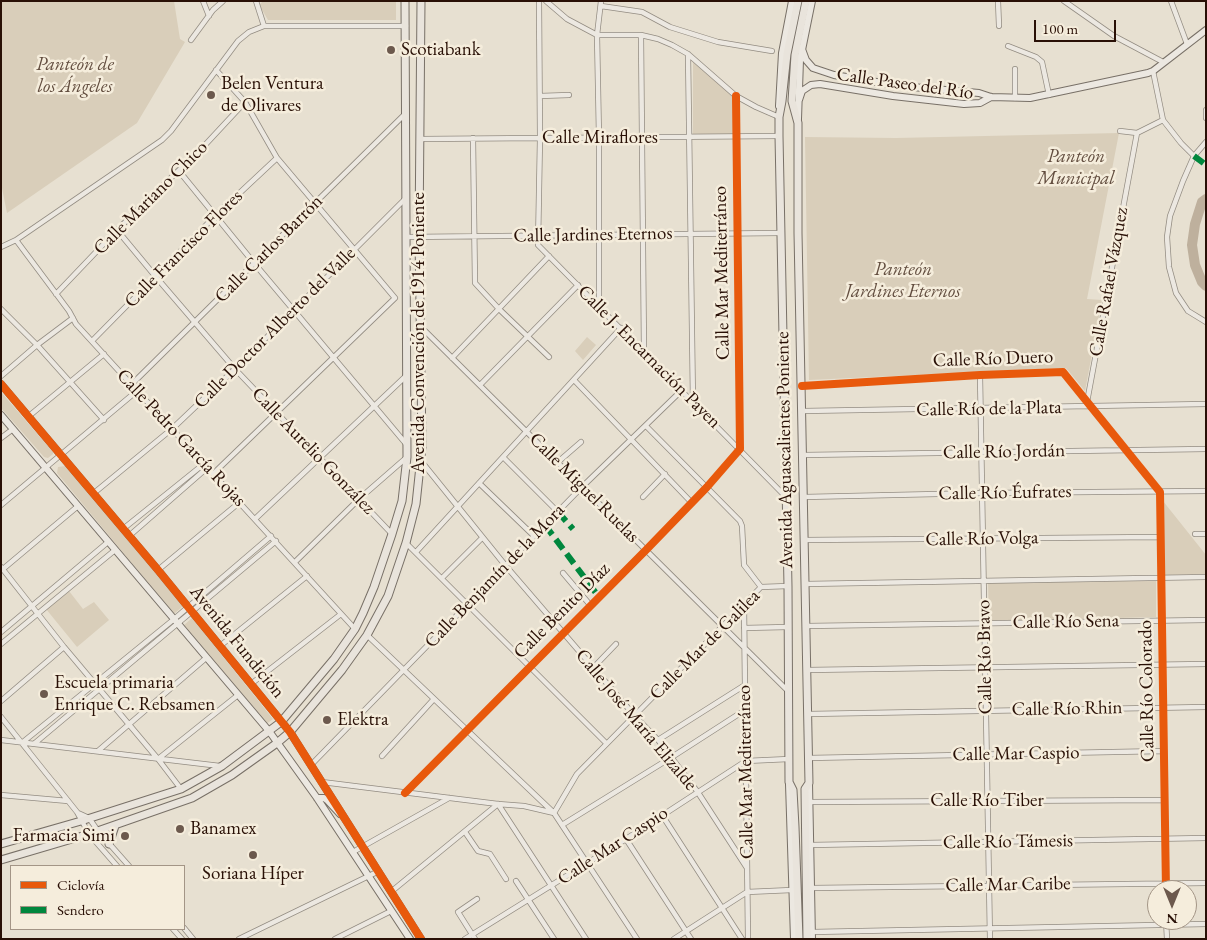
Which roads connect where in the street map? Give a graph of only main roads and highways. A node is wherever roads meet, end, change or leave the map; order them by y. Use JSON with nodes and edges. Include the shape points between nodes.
{"nodes":[{"id":1,"x":406,"y":1,"type":"edge"},
{"id":2,"x":798,"y":1,"type":"edge"},
{"id":3,"x":806,"y":1,"type":"edge"},
{"id":4,"x":421,"y":4,"type":"edge"},
{"id":5,"x":115,"y":826,"type":"junction"},
{"id":6,"x":1,"y":844,"type":"edge"},
{"id":7,"x":109,"y":844,"type":"road end"},
{"id":8,"x":1,"y":860,"type":"edge"},
{"id":9,"x":799,"y":939,"type":"edge"},
{"id":10,"x":807,"y":939,"type":"edge"}],
"edges":[{"from":1,"to":6,"type":"main road","name":"Avenida Convención de 1914 Poniente","via":[[408,446],[402,501],[374,587],[355,628],[334,659],[281,722],[222,766],[181,789]]},
{"from":2,"to":9,"type":"main road","name":"Avenida Aguascalientes Poniente","via":[[787,54],[779,136],[789,782],[793,790],[796,827]]},
{"from":3,"to":10,"type":"main road","name":"Avenida Aguascalientes Poniente","via":[[796,46],[792,101],[798,123],[809,782],[805,789]]},
{"from":4,"to":5,"type":"main road","name":"Avenida Convención de 1914 Poniente","via":[[419,237],[422,461],[416,504],[388,596],[367,636],[342,670],[277,743],[192,798]]},
{"from":5,"to":7,"type":"main road"},
{"from":5,"to":8,"type":"main road","name":"Avenida Convención de 1914 Poniente"}]}
